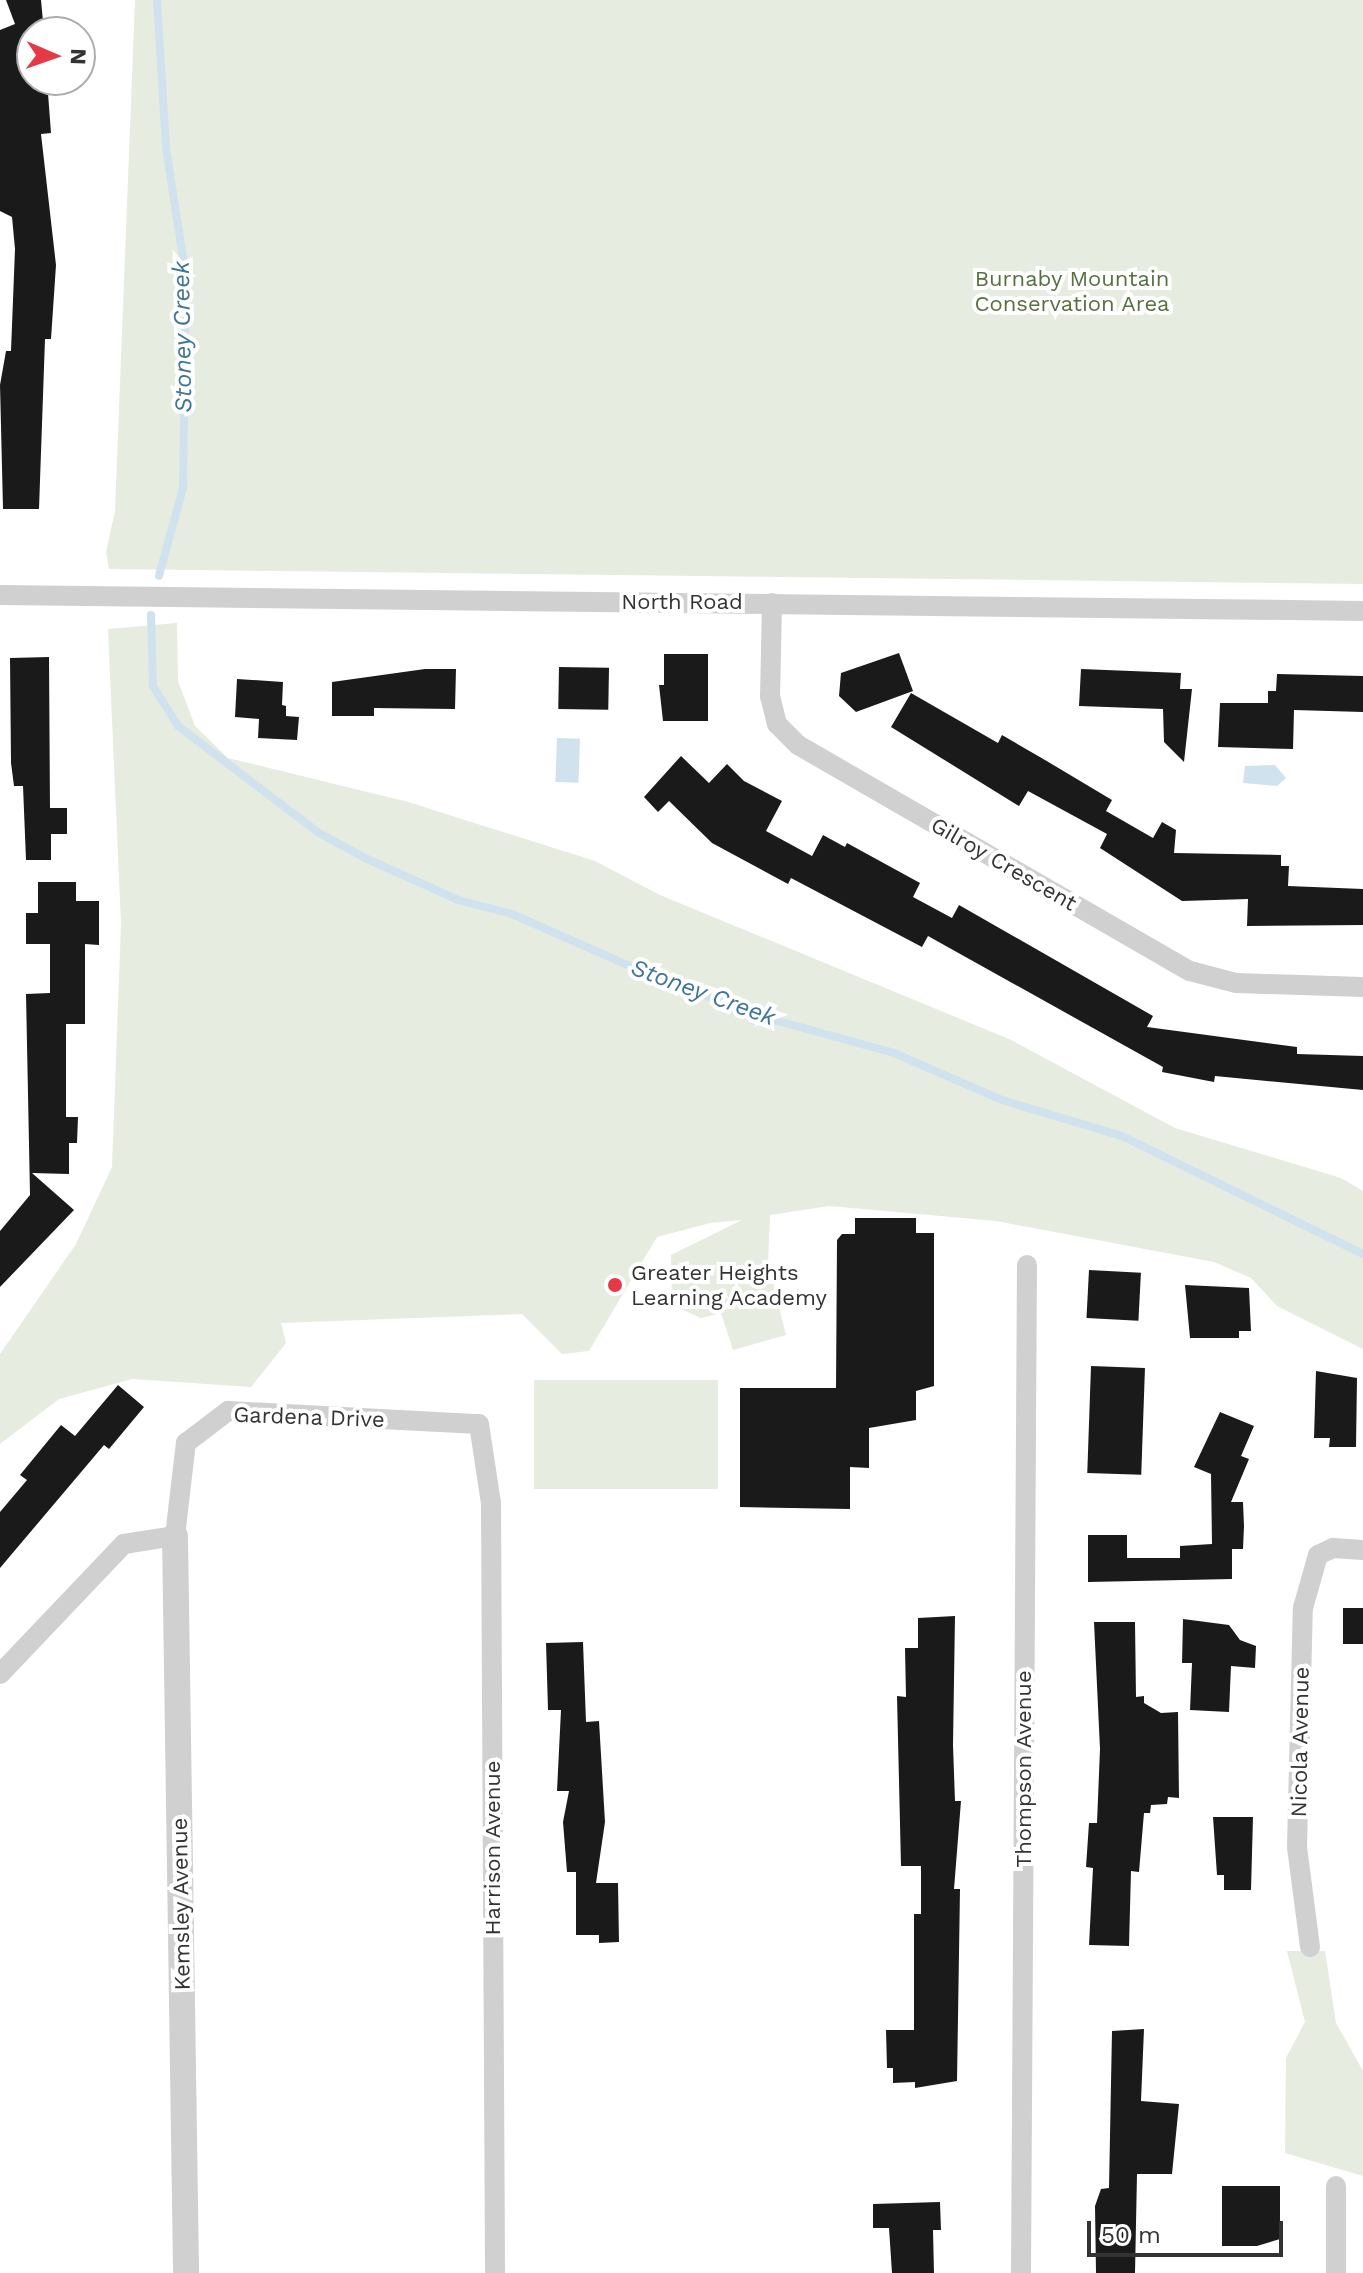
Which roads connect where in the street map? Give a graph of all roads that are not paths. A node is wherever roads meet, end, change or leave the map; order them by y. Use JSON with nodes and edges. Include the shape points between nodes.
{"nodes":[{"id":1,"x":0,"y":595,"type":"edge"},
{"id":2,"x":772,"y":603,"type":"junction"},
{"id":3,"x":1363,"y":611,"type":"edge"},
{"id":4,"x":1363,"y":987,"type":"edge"},
{"id":5,"x":1027,"y":1265,"type":"dead end"},
{"id":6,"x":479,"y":1424,"type":"joint"},
{"id":7,"x":175,"y":1536,"type":"junction"},
{"id":8,"x":1363,"y":1550,"type":"edge"},
{"id":9,"x":0,"y":1674,"type":"edge"},
{"id":10,"x":1310,"y":1947,"type":"dead end"},
{"id":11,"x":1336,"y":2186,"type":"dead end"},
{"id":12,"x":186,"y":2273,"type":"edge"},
{"id":13,"x":495,"y":2273,"type":"edge"},
{"id":14,"x":1021,"y":2273,"type":"edge"},
{"id":15,"x":1336,"y":2273,"type":"edge"}],
"edges":[{"from":1,"to":2,"type":"street","name":"North Road"},
{"from":2,"to":3,"type":"street","name":"North Road"},
{"from":2,"to":4,"type":"street","name":"Gilroy Crescent","via":[[770,696],[777,724],[798,745],[1190,971],[1236,983]]},
{"from":5,"to":14,"type":"street","name":"Thompson Avenue"},
{"from":6,"to":7,"type":"street","name":"Gardena Drive","via":[[228,1411],[186,1443]]},
{"from":6,"to":13,"type":"street","name":"Harrison Avenue","via":[[491,1503]]},
{"from":7,"to":9,"type":"street","via":[[124,1544]]},
{"from":7,"to":12,"type":"street","name":"Kemsley Avenue"},
{"from":8,"to":10,"type":"street","name":"Nicola Avenue","via":[[1333,1548],[1318,1555],[1303,1608],[1297,1847]]},
{"from":11,"to":15,"type":"street"}]}
